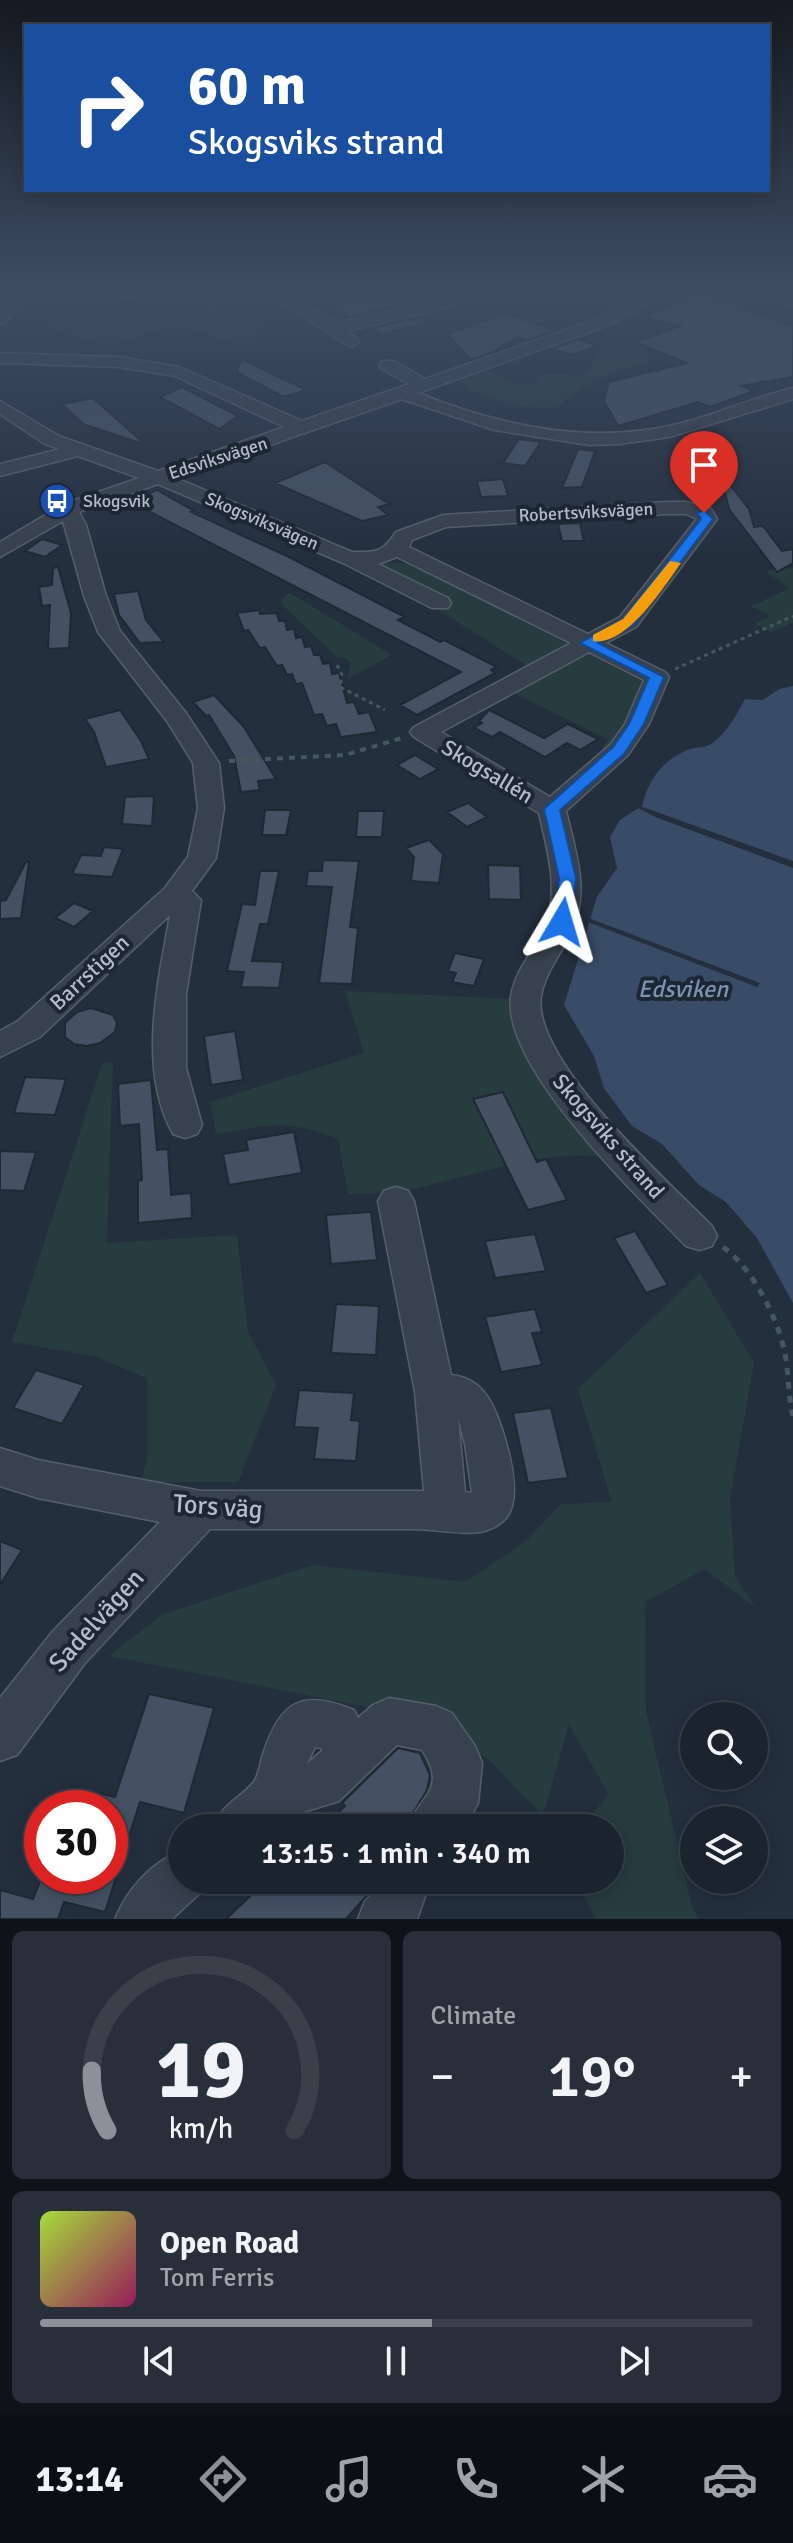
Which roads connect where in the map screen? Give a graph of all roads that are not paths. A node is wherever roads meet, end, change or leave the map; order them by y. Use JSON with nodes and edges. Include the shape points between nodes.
{"nodes":[{"id":1,"x":198,"y":380,"type":"edge"},
{"id":2,"x":413,"y":380,"type":"edge"},
{"id":3,"x":442,"y":380,"type":"edge"},
{"id":4,"x":424,"y":386,"type":"junction"},
{"id":5,"x":793,"y":393,"type":"edge"},
{"id":6,"x":405,"y":394,"type":"junction"},
{"id":7,"x":0,"y":406,"type":"edge"},
{"id":8,"x":303,"y":429,"type":"junction"},
{"id":9,"x":79,"y":450,"type":"junction"},
{"id":10,"x":0,"y":470,"type":"edge"},
{"id":11,"x":156,"y":478,"type":"junction"},
{"id":12,"x":67,"y":510,"type":"junction"},
{"id":13,"x":397,"y":549,"type":"junction"},
{"id":14,"x":0,"y":551,"type":"edge"},
{"id":15,"x":349,"y":558,"type":"junction"},
{"id":16,"x":440,"y":603,"type":"dead end"},
{"id":17,"x":587,"y":643,"type":"junction"},
{"id":18,"x":423,"y":732,"type":"joint"},
{"id":19,"x":552,"y":809,"type":"junction"},
{"id":20,"x":175,"y":894,"type":"junction"},
{"id":21,"x":0,"y":1046,"type":"edge"},
{"id":22,"x":185,"y":1125,"type":"dead end"},
{"id":23,"x":396,"y":1201,"type":"dead end"},
{"id":24,"x":699,"y":1236,"type":"road end"},
{"id":25,"x":0,"y":1467,"type":"edge"},
{"id":26,"x":201,"y":1510,"type":"junction"},
{"id":27,"x":0,"y":1738,"type":"edge"},
{"id":28,"x":253,"y":1814,"type":"edge"},
{"id":29,"x":444,"y":1814,"type":"edge"},
{"id":30,"x":168,"y":1887,"type":"edge"},
{"id":31,"x":402,"y":1894,"type":"edge"},
{"id":32,"x":140,"y":1919,"type":"edge"},
{"id":33,"x":383,"y":1919,"type":"edge"}],
"edges":[{"from":1,"to":8,"type":"street"},
{"from":2,"to":4,"type":"street"},
{"from":3,"to":4,"type":"street","name":"Edsviksvägen"},
{"from":4,"to":6,"type":"street","name":"Edsviksvägen"},
{"from":5,"to":6,"type":"street","via":[[653,435],[598,439],[473,419]]},
{"from":6,"to":8,"type":"street","name":"Edsviksvägen"},
{"from":7,"to":9,"type":"street","name":"Skogsviksvägen","via":[[52,440]]},
{"from":8,"to":11,"type":"street","name":"Edsviksvägen"},
{"from":9,"to":10,"type":"street"},
{"from":9,"to":11,"type":"street","name":"Skogsviksvägen"},
{"from":11,"to":12,"type":"street","name":"Edsviksvägen"},
{"from":11,"to":15,"type":"street","name":"Skogsviksvägen"},
{"from":12,"to":14,"type":"street","name":"Edsviksvägen"},
{"from":12,"to":20,"type":"street","name":"Barrstigen","via":[[109,632],[206,763],[211,808],[202,858]]},
{"from":13,"to":15,"type":"street","name":"Skogsviksvägen","via":[[379,558]]},
{"from":13,"to":17,"type":"street"},
{"from":13,"to":17,"type":"street","name":"Robertsviksvägen","via":[[403,536],[443,521],[667,508],[704,513],[707,519],[690,545],[628,622]]},
{"from":15,"to":16,"type":"street","name":"Skogsviksvägen"},
{"from":17,"to":18,"type":"street","name":"Robertsviksvägen"},
{"from":17,"to":19,"type":"street","via":[[657,677],[619,750]]},
{"from":18,"to":19,"type":"street","name":"Skogsallén"},
{"from":19,"to":24,"type":"street","name":"Skogsviks strand","via":[[568,878],[562,922],[535,970],[525,1005],[532,1038],[565,1092]]},
{"from":20,"to":21,"type":"street","name":"Barrstigen","via":[[29,1029]]},
{"from":20,"to":22,"type":"street","via":[[187,900],[171,994],[170,1068]]},
{"from":23,"to":26,"type":"street","name":"Tors väg","via":[[435,1393],[458,1392],[470,1401],[493,1481],[493,1503],[481,1513]]},
{"from":25,"to":26,"type":"street","name":"Tors väg"},
{"from":26,"to":27,"type":"street","name":"Sadelvägen","via":[[122,1588],[23,1703]]},
{"from":28,"to":29,"type":"street","via":[[274,1796],[322,1784],[389,1721],[436,1729],[458,1763],[454,1803]]},
{"from":30,"to":32,"type":"street"},
{"from":31,"to":33,"type":"street"}]}
